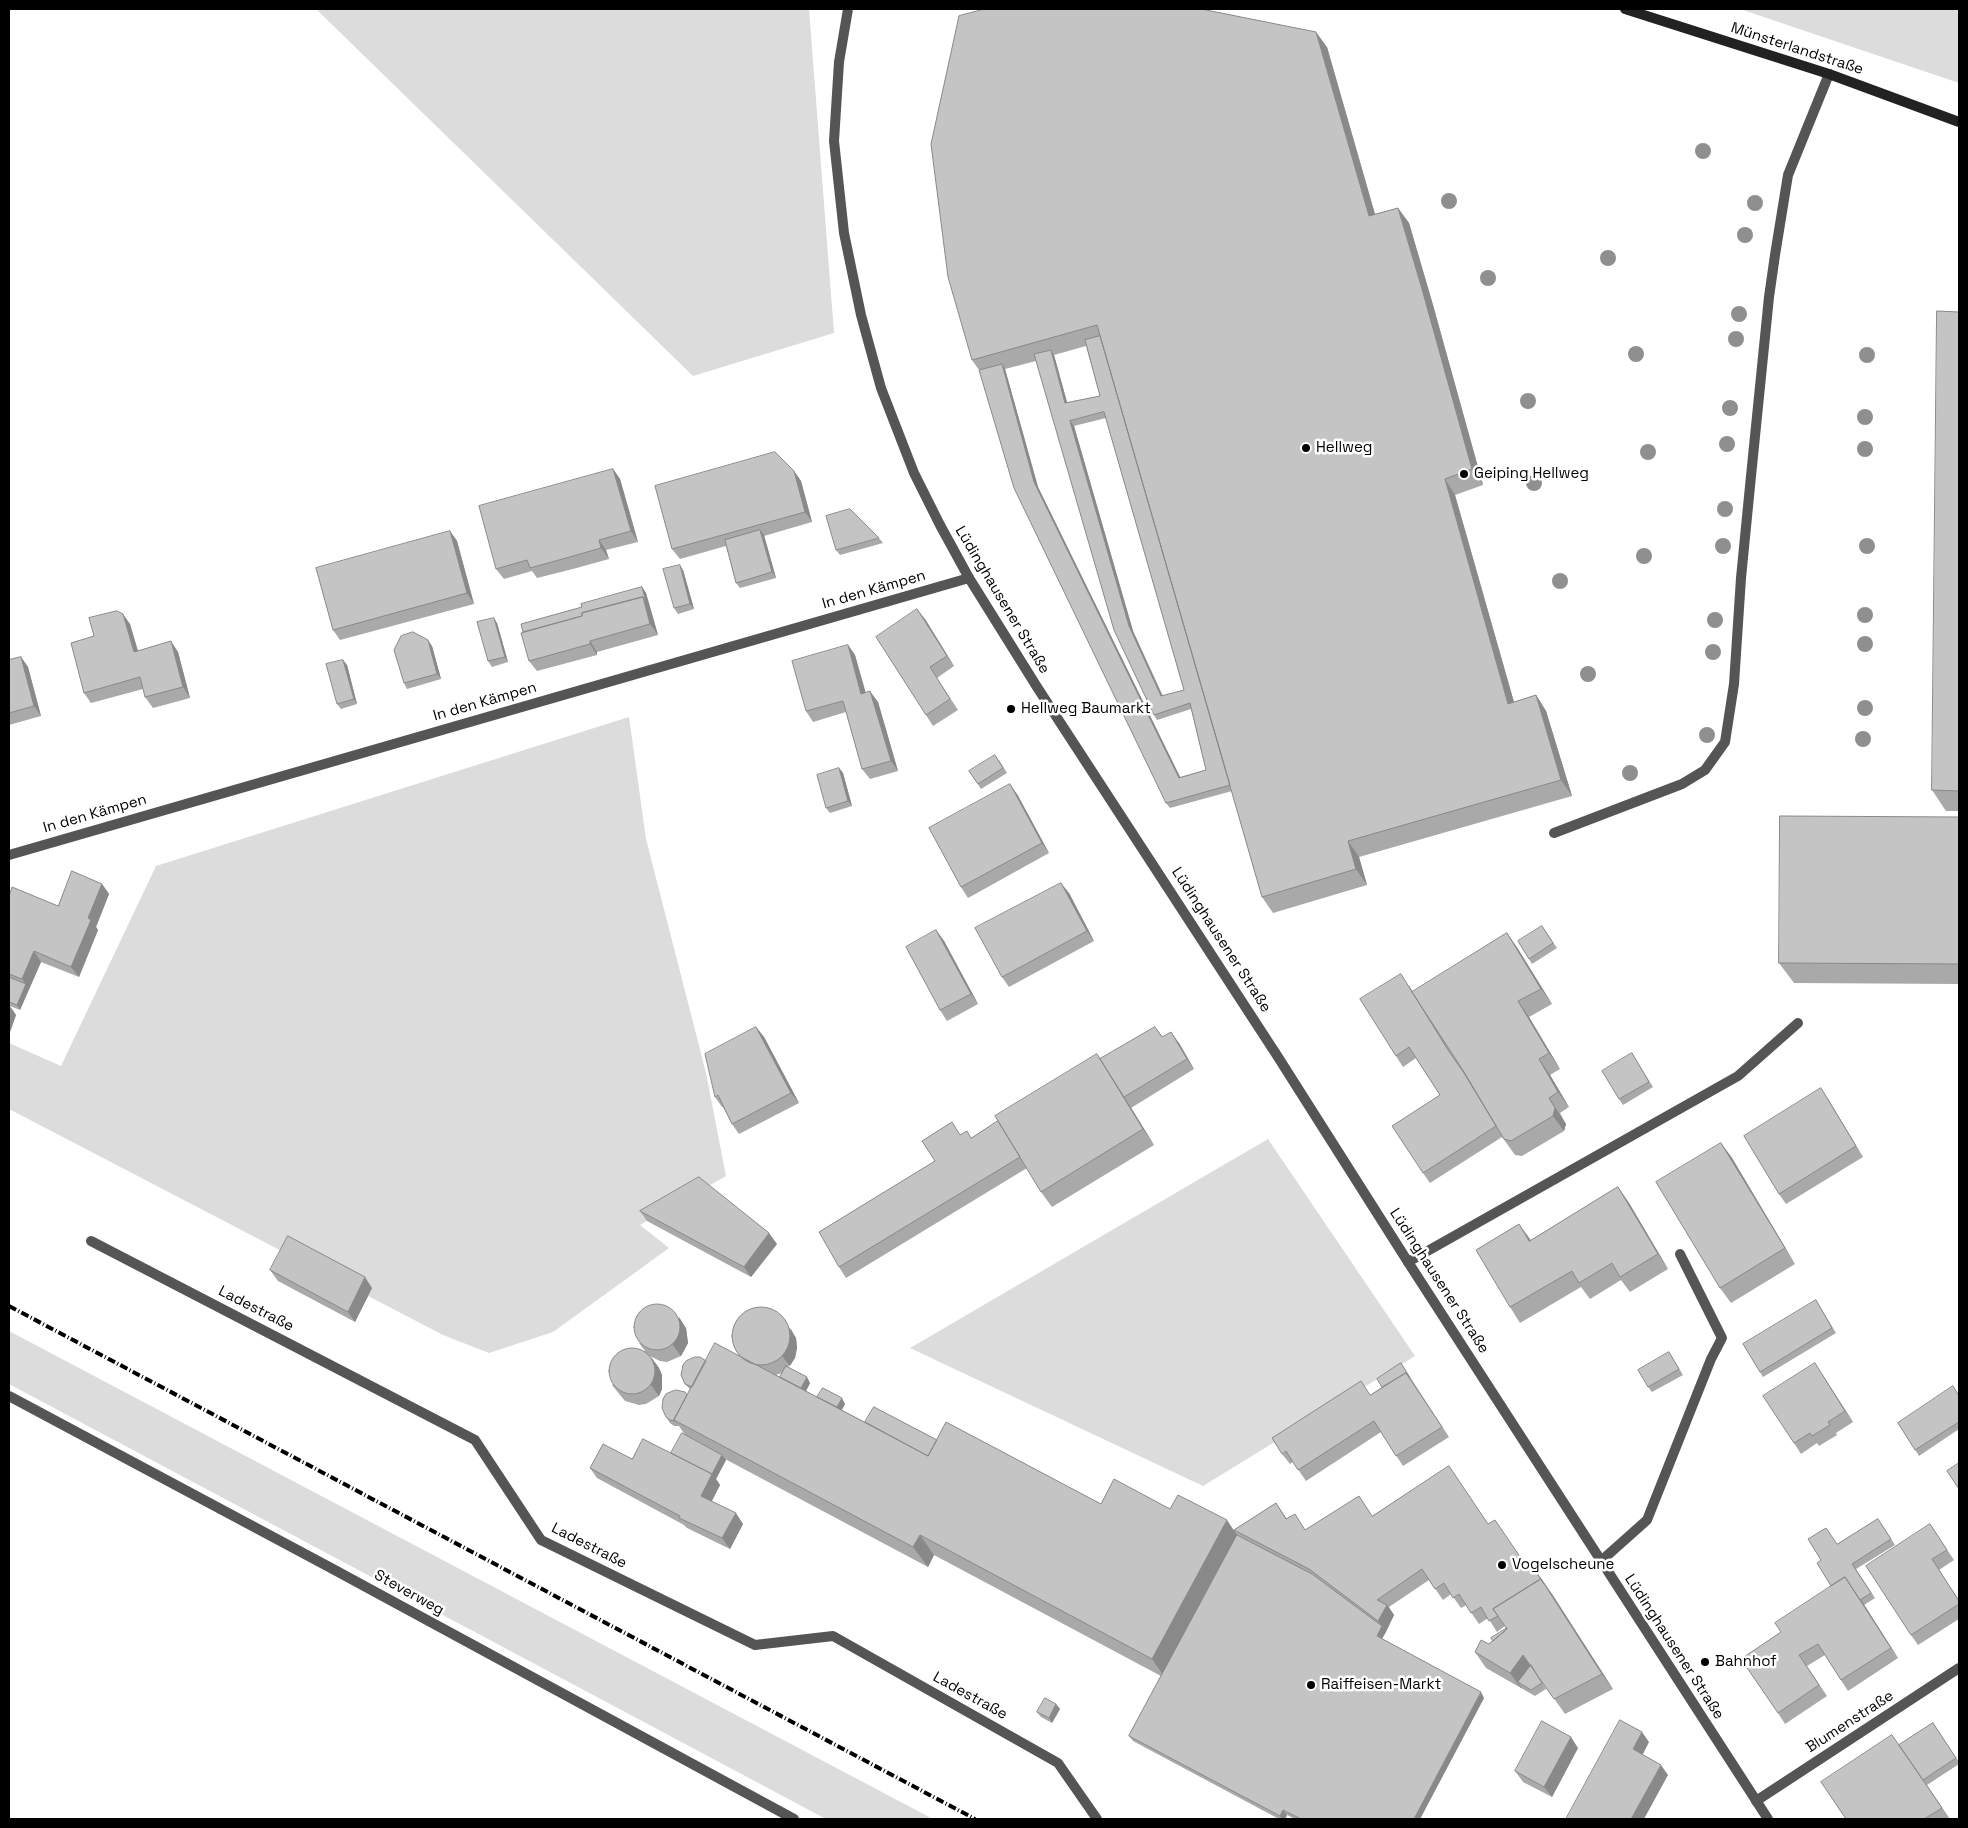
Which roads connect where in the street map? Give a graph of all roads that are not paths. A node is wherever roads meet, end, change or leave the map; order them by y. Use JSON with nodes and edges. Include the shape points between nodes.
{"nodes":[{"id":1,"x":848,"y":9,"type":"edge"},
{"id":2,"x":1624,"y":9,"type":"edge"},
{"id":3,"x":1829,"y":74,"type":"junction"},
{"id":4,"x":1959,"y":122,"type":"edge"},
{"id":5,"x":969,"y":578,"type":"junction"},
{"id":6,"x":1554,"y":833,"type":"dead end"},
{"id":7,"x":9,"y":855,"type":"edge"},
{"id":8,"x":1798,"y":1023,"type":"dead end"},
{"id":9,"x":91,"y":1240,"type":"dead end"},
{"id":10,"x":1680,"y":1254,"type":"dead end"},
{"id":11,"x":1408,"y":1262,"type":"junction"},
{"id":12,"x":9,"y":1396,"type":"edge"},
{"id":13,"x":1601,"y":1561,"type":"junction"},
{"id":14,"x":1959,"y":1668,"type":"edge"},
{"id":15,"x":1756,"y":1801,"type":"junction"},
{"id":16,"x":794,"y":1819,"type":"edge"},
{"id":17,"x":1097,"y":1819,"type":"edge"},
{"id":18,"x":1768,"y":1819,"type":"edge"}],
"edges":[{"from":1,"to":5,"type":"street","name":"Lüdinghausener Straße","via":[[839,62],[834,141],[844,233],[861,315],[881,388],[914,473]]},
{"from":2,"to":3,"type":"main road","name":"Münsterlandstraße"},
{"from":3,"to":4,"type":"main road","name":"Münsterlandstraße"},
{"from":3,"to":6,"type":"street","via":[[1788,175],[1775,256],[1726,742],[1705,770],[1682,784]]},
{"from":5,"to":7,"type":"street","name":"In den Kämpen"},
{"from":5,"to":11,"type":"street","name":"Lüdinghausener Straße"},
{"from":8,"to":11,"type":"street","via":[[1738,1076]]},
{"from":9,"to":17,"type":"street","name":"Ladestraße","via":[[476,1440],[541,1540],[755,1645],[833,1636],[1058,1763]]},
{"from":10,"to":13,"type":"street","via":[[1722,1338],[1647,1520]]},
{"from":11,"to":13,"type":"street","name":"Lüdinghausener Straße"},
{"from":12,"to":16,"type":"street","name":"Steverweg"},
{"from":13,"to":15,"type":"street","name":"Lüdinghausener Straße"},
{"from":14,"to":15,"type":"street","name":"Blumenstraße"},
{"from":15,"to":18,"type":"street","name":"Lüdinghausener Straße"}]}
